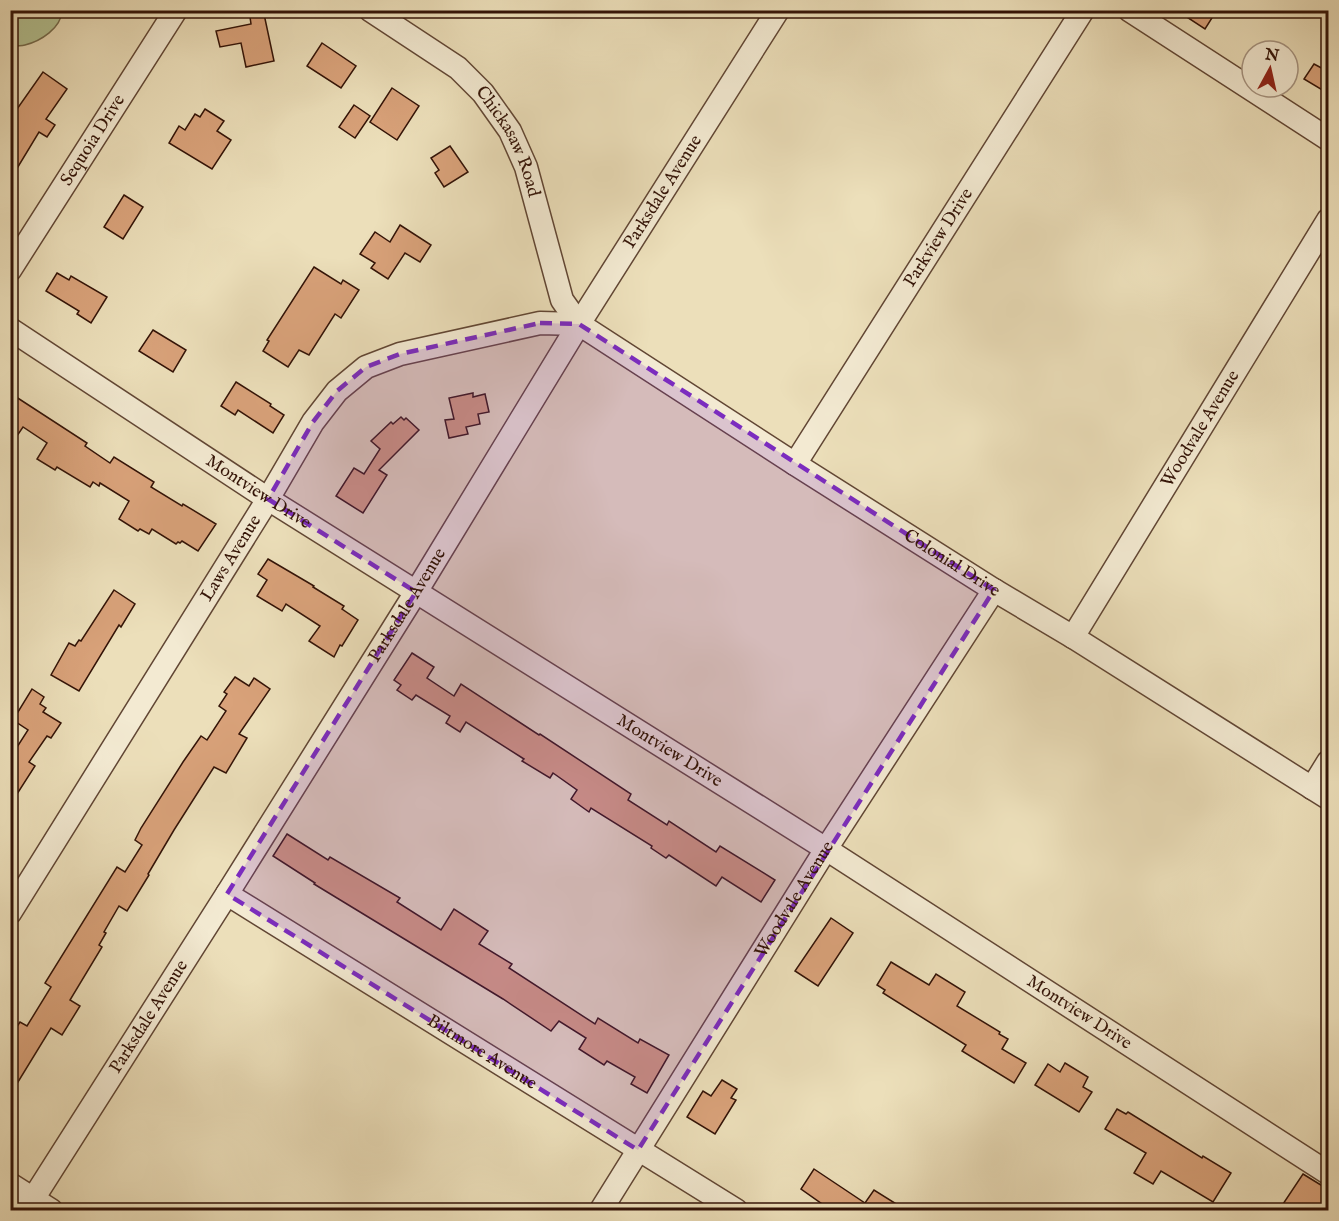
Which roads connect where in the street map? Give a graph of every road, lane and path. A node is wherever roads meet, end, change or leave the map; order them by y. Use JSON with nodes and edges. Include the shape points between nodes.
{"nodes":[{"id":1,"x":176,"y":10,"type":"edge"},
{"id":2,"x":369,"y":10,"type":"edge"},
{"id":3,"x":778,"y":10,"type":"edge"},
{"id":4,"x":1083,"y":10,"type":"edge"},
{"id":5,"x":1129,"y":10,"type":"edge"},
{"id":6,"x":1329,"y":139,"type":"edge"},
{"id":7,"x":1329,"y":220,"type":"edge"},
{"id":8,"x":10,"y":270,"type":"edge"},
{"id":9,"x":579,"y":324,"type":"junction"},
{"id":10,"x":10,"y":329,"type":"edge"},
{"id":11,"x":795,"y":464,"type":"junction"},
{"id":12,"x":268,"y":499,"type":"junction"},
{"id":13,"x":994,"y":590,"type":"junction"},
{"id":14,"x":416,"y":592,"type":"junction"},
{"id":15,"x":1073,"y":637,"type":"junction"},
{"id":16,"x":1329,"y":762,"type":"edge"},
{"id":17,"x":1320,"y":793,"type":"edge"},
{"id":18,"x":826,"y":849,"type":"junction"},
{"id":19,"x":227,"y":894,"type":"junction"},
{"id":20,"x":10,"y":914,"type":"edge"},
{"id":21,"x":638,"y":1150,"type":"junction"},
{"id":22,"x":1329,"y":1173,"type":"edge"},
{"id":23,"x":10,"y":1184,"type":"edge"},
{"id":24,"x":42,"y":1205,"type":"edge"},
{"id":25,"x":10,"y":1209,"type":"edge"},
{"id":26,"x":601,"y":1210,"type":"edge"},
{"id":27,"x":736,"y":1210,"type":"edge"}],
"edges":[{"from":1,"to":8,"type":"street","name":"Sequoia Drive"},
{"from":2,"to":9,"type":"street","name":"Chickasaw Road","via":[[458,68],[483,93],[510,131],[526,167],[562,300]]},
{"from":3,"to":9,"type":"street","name":"Parksdale Avenue"},
{"from":4,"to":11,"type":"street","name":"Parkview Drive"},
{"from":5,"to":6,"type":"street"},
{"from":7,"to":15,"type":"street","name":"Woodvale Avenue"},
{"from":9,"to":11,"type":"street","name":"Colonial Drive"},
{"from":9,"to":12,"type":"street","name":"Laws Avenue","via":[[540,323],[400,354],[366,367],[338,391],[313,422]]},
{"from":9,"to":14,"type":"street","name":"Parksdale Avenue"},
{"from":10,"to":12,"type":"street","name":"Montview Drive"},
{"from":11,"to":13,"type":"street","name":"Colonial Drive"},
{"from":12,"to":14,"type":"street","name":"Montview Drive"},
{"from":12,"to":20,"type":"street","name":"Laws Avenue"},
{"from":13,"to":15,"type":"street","name":"Colonial Drive"},
{"from":13,"to":18,"type":"street","name":"Woodvale Avenue"},
{"from":14,"to":18,"type":"street","name":"Montview Drive"},
{"from":14,"to":19,"type":"street","name":"Parksdale Avenue"},
{"from":15,"to":17,"type":"street","name":"Colonial Drive"},
{"from":16,"to":17,"type":"street"},
{"from":18,"to":21,"type":"street","name":"Woodvale Avenue"},
{"from":18,"to":22,"type":"street","name":"Montview Drive"},
{"from":19,"to":21,"type":"street","name":"Biltmore Avenue"},
{"from":19,"to":24,"type":"street","name":"Parksdale Avenue"},
{"from":21,"to":26,"type":"street","name":"Woodvale Avenue"},
{"from":21,"to":27,"type":"street","name":"Biltmore Avenue"},
{"from":23,"to":24,"type":"street"},
{"from":24,"to":25,"type":"street"}]}
